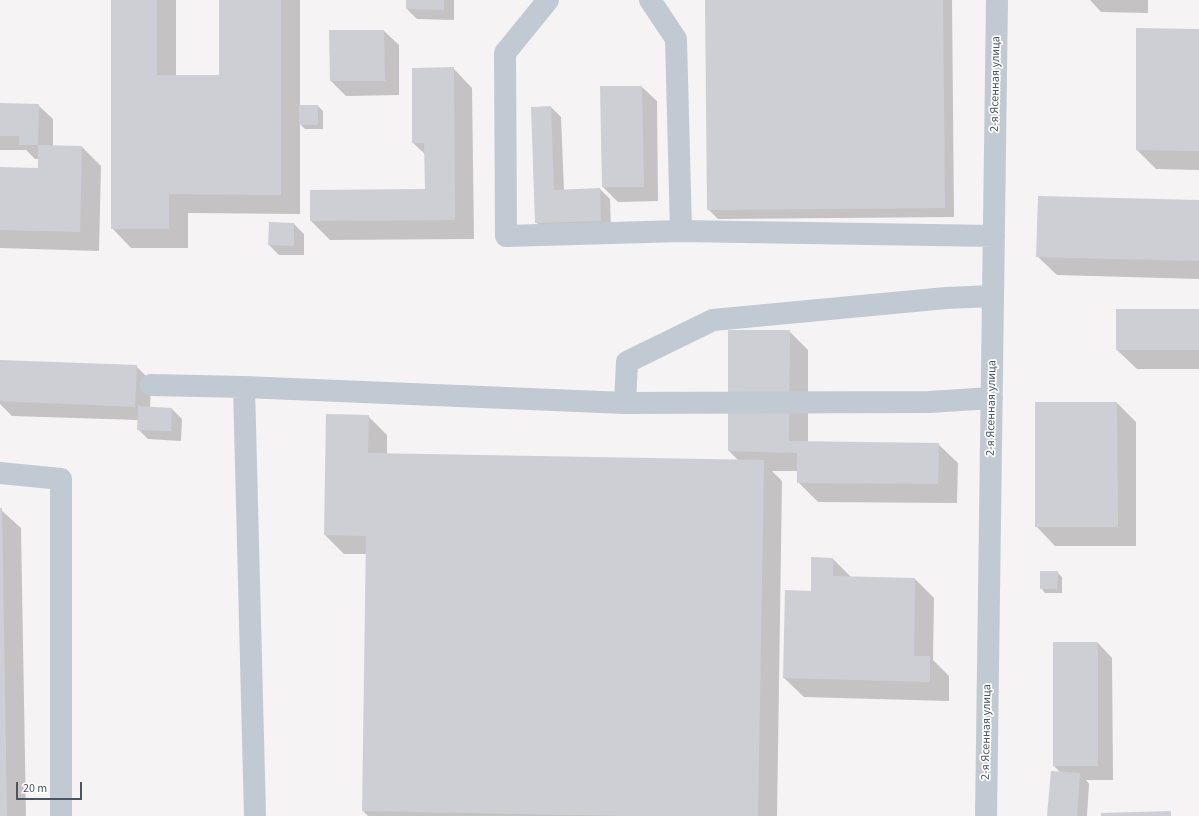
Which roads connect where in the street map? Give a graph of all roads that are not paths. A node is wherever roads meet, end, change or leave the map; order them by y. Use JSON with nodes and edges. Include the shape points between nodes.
{"nodes":[{"id":1,"x":548,"y":0,"type":"edge"},
{"id":2,"x":650,"y":0,"type":"edge"},
{"id":3,"x":997,"y":0,"type":"edge"},
{"id":4,"x":681,"y":231,"type":"junction"},
{"id":5,"x":994,"y":236,"type":"junction"},
{"id":6,"x":993,"y":296,"type":"junction"},
{"id":7,"x":151,"y":385,"type":"dead end"},
{"id":8,"x":244,"y":387,"type":"junction"},
{"id":9,"x":992,"y":398,"type":"junction"},
{"id":10,"x":625,"y":403,"type":"junction"},
{"id":11,"x":0,"y":473,"type":"edge"},
{"id":12,"x":61,"y":816,"type":"edge"},
{"id":13,"x":255,"y":816,"type":"edge"},
{"id":14,"x":986,"y":816,"type":"edge"}],
"edges":[{"from":1,"to":4,"type":"street","via":[[505,53],[506,236]]},
{"from":2,"to":4,"type":"street","via":[[676,39]]},
{"from":3,"to":5,"type":"street","name":"2-я Ясенная улица"},
{"from":4,"to":5,"type":"street"},
{"from":5,"to":6,"type":"street","name":"2-я Ясенная улица"},
{"from":6,"to":9,"type":"street","name":"2-я Ясенная улица"},
{"from":6,"to":10,"type":"street","via":[[946,298],[713,320],[627,362]]},
{"from":7,"to":8,"type":"street"},
{"from":8,"to":10,"type":"street"},
{"from":8,"to":13,"type":"street"},
{"from":9,"to":10,"type":"street","via":[[929,402]]},
{"from":9,"to":14,"type":"street","name":"2-я Ясенная улица"},
{"from":11,"to":12,"type":"street","via":[[61,479]]}]}
